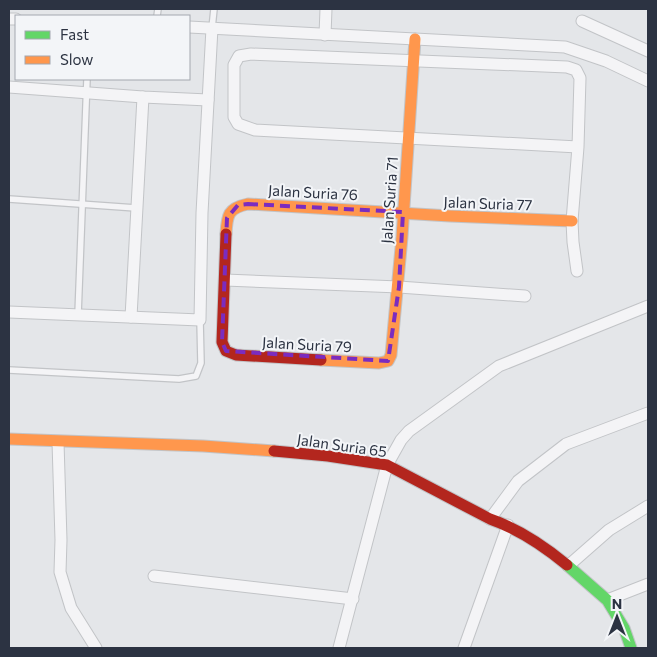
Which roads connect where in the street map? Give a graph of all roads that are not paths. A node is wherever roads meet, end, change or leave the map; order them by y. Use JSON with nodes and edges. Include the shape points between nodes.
{"nodes":[{"id":1,"x":214,"y":9,"type":"edge"},
{"id":2,"x":326,"y":9,"type":"edge"},
{"id":3,"x":582,"y":20,"type":"dead end"},
{"id":4,"x":190,"y":27,"type":"edge"},
{"id":5,"x":212,"y":28,"type":"junction"},
{"id":6,"x":325,"y":35,"type":"junction"},
{"id":7,"x":415,"y":40,"type":"junction"},
{"id":8,"x":648,"y":51,"type":"edge"},
{"id":9,"x":413,"y":60,"type":"junction"},
{"id":10,"x":87,"y":80,"type":"edge"},
{"id":11,"x":648,"y":81,"type":"edge"},
{"id":12,"x":9,"y":87,"type":"edge"},
{"id":13,"x":87,"y":93,"type":"junction"},
{"id":14,"x":142,"y":97,"type":"junction"},
{"id":15,"x":208,"y":100,"type":"junction"},
{"id":16,"x":408,"y":137,"type":"junction"},
{"id":17,"x":578,"y":147,"type":"junction"},
{"id":18,"x":9,"y":199,"type":"edge"},
{"id":19,"x":82,"y":204,"type":"junction"},
{"id":20,"x":136,"y":208,"type":"junction"},
{"id":21,"x":403,"y":212,"type":"junction"},
{"id":22,"x":572,"y":221,"type":"junction"},
{"id":23,"x":576,"y":271,"type":"dead end"},
{"id":24,"x":225,"y":280,"type":"junction"},
{"id":25,"x":399,"y":287,"type":"junction"},
{"id":26,"x":525,"y":296,"type":"dead end"},
{"id":27,"x":648,"y":306,"type":"edge"},
{"id":28,"x":9,"y":312,"type":"edge"},
{"id":29,"x":78,"y":315,"type":"junction"},
{"id":30,"x":131,"y":317,"type":"junction"},
{"id":31,"x":200,"y":320,"type":"junction"},
{"id":32,"x":388,"y":361,"type":"joint"},
{"id":33,"x":9,"y":370,"type":"edge"},
{"id":34,"x":648,"y":413,"type":"edge"},
{"id":35,"x":9,"y":439,"type":"edge"},
{"id":36,"x":58,"y":442,"type":"junction"},
{"id":37,"x":387,"y":466,"type":"junction"},
{"id":38,"x":648,"y":506,"type":"edge"},
{"id":39,"x":490,"y":518,"type":"junction"},
{"id":40,"x":508,"y":525,"type":"junction"},
{"id":41,"x":568,"y":566,"type":"junction"},
{"id":42,"x":154,"y":576,"type":"dead end"},
{"id":43,"x":648,"y":584,"type":"edge"},
{"id":44,"x":352,"y":599,"type":"junction"},
{"id":45,"x":607,"y":600,"type":"junction"},
{"id":46,"x":96,"y":648,"type":"edge"},
{"id":47,"x":339,"y":648,"type":"edge"},
{"id":48,"x":464,"y":648,"type":"edge"},
{"id":49,"x":631,"y":648,"type":"edge"}],
"edges":[{"from":1,"to":5,"type":"lane"},
{"from":2,"to":6,"type":"street"},
{"from":3,"to":8,"type":"street"},
{"from":4,"to":5,"type":"street"},
{"from":5,"to":6,"type":"street"},
{"from":5,"to":15,"type":"street"},
{"from":6,"to":7,"type":"street"},
{"from":7,"to":9,"type":"street","name":"Jalan Suria 71"},
{"from":7,"to":11,"type":"street","via":[[565,47],[606,61]]},
{"from":9,"to":16,"type":"street","name":"Jalan Suria 71"},
{"from":9,"to":16,"type":"street","via":[[251,54],[239,56],[234,65],[233,106],[238,124],[255,130]]},
{"from":9,"to":17,"type":"street","via":[[576,70],[580,78]]},
{"from":10,"to":13,"type":"lane"},
{"from":12,"to":13,"type":"street"},
{"from":13,"to":14,"type":"street"},
{"from":13,"to":19,"type":"lane"},
{"from":14,"to":15,"type":"street"},
{"from":14,"to":20,"type":"street"},
{"from":15,"to":31,"type":"street"},
{"from":16,"to":17,"type":"street"},
{"from":16,"to":21,"type":"street","name":"Jalan Suria 71"},
{"from":17,"to":22,"type":"street"},
{"from":18,"to":19,"type":"lane"},
{"from":19,"to":20,"type":"lane"},
{"from":19,"to":29,"type":"lane"},
{"from":20,"to":30,"type":"street"},
{"from":21,"to":22,"type":"street","name":"Jalan Suria 77"},
{"from":21,"to":24,"type":"street","name":"Jalan Suria 76","via":[[238,206],[227,218]]},
{"from":21,"to":25,"type":"street","name":"Jalan Suria 71"},
{"from":22,"to":23,"type":"street"},
{"from":24,"to":25,"type":"street"},
{"from":24,"to":32,"type":"street","name":"Jalan Suria 79","via":[[222,342],[226,351],[236,355]]},
{"from":25,"to":26,"type":"street"},
{"from":25,"to":32,"type":"street","name":"Jalan Suria 71"},
{"from":27,"to":37,"type":"street","via":[[499,366],[409,431]]},
{"from":28,"to":29,"type":"street"},
{"from":29,"to":30,"type":"street"},
{"from":30,"to":31,"type":"street"},
{"from":31,"to":33,"type":"lane","via":[[201,363],[196,376],[179,379]]},
{"from":34,"to":39,"type":"street","via":[[566,444],[518,481]]},
{"from":35,"to":36,"type":"street","name":"Jalan Suria 65"},
{"from":36,"to":37,"type":"street","name":"Jalan Suria 65","via":[[260,450],[328,456]]},
{"from":36,"to":46,"type":"street","via":[[60,572],[71,608]]},
{"from":37,"to":39,"type":"street","name":"Jalan Suria 65"},
{"from":37,"to":44,"type":"street"},
{"from":38,"to":41,"type":"street","via":[[608,530]]},
{"from":39,"to":40,"type":"street","name":"Jalan Suria 65"},
{"from":40,"to":41,"type":"street","name":"Jalan Suria 65","via":[[548,549]]},
{"from":40,"to":48,"type":"street"},
{"from":41,"to":45,"type":"street","name":"Jalan Suria 65"},
{"from":42,"to":44,"type":"street"},
{"from":43,"to":45,"type":"street"},
{"from":44,"to":47,"type":"street"},
{"from":45,"to":49,"type":"street","name":"Jalan Suria 65","via":[[624,628]]}]}
